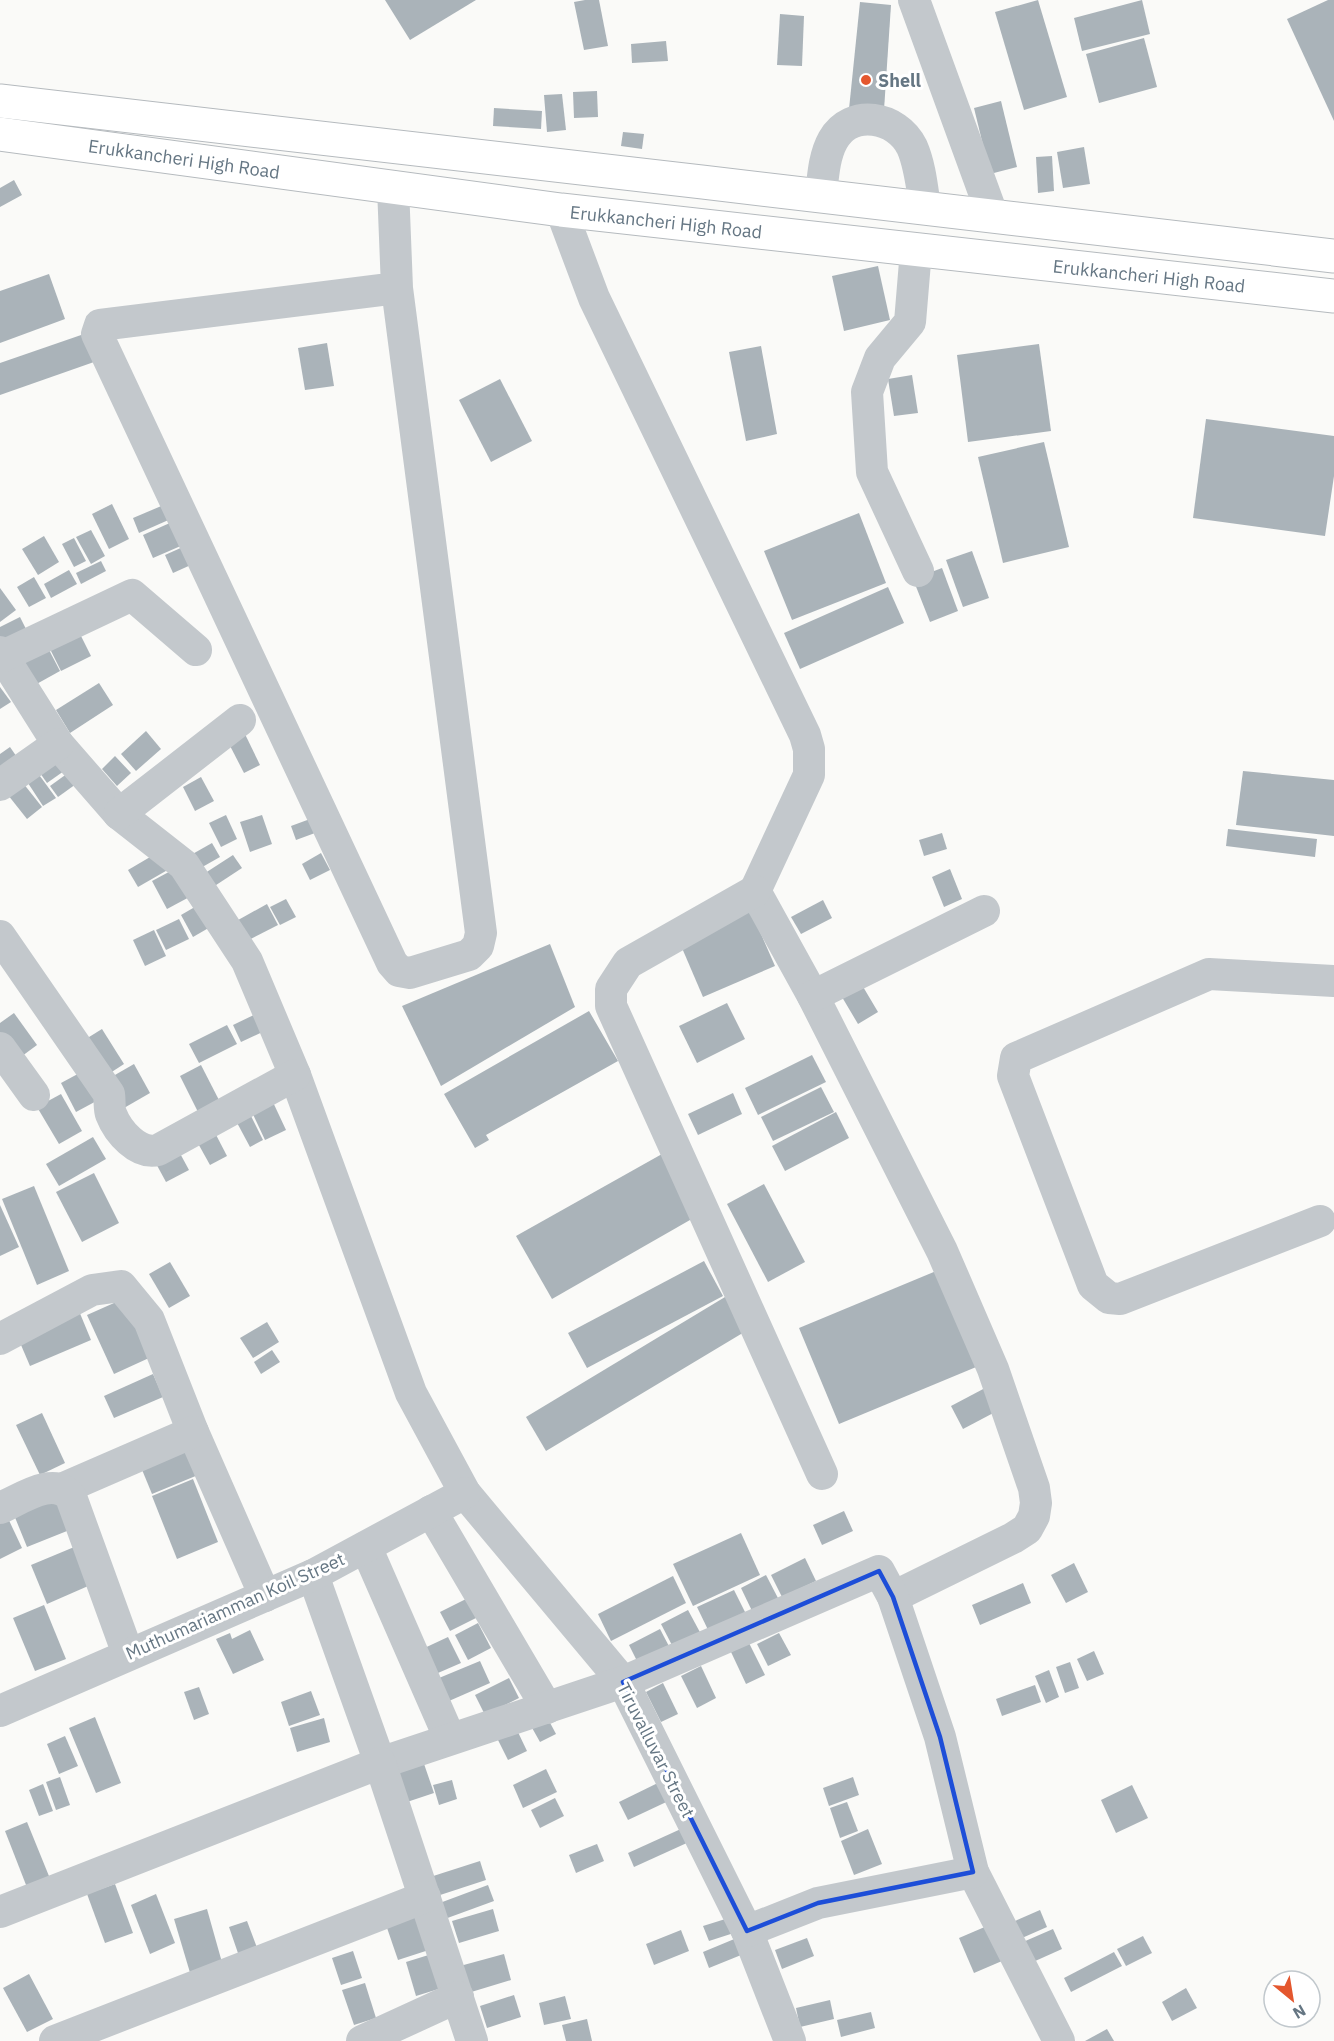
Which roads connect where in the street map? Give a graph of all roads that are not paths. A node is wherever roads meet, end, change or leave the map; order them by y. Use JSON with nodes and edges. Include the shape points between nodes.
{"nodes":[{"id":1,"x":914,"y":0,"type":"edge"},
{"id":2,"x":0,"y":101,"type":"edge"},
{"id":3,"x":0,"y":134,"type":"edge"},
{"id":4,"x":287,"y":136,"type":"junction"},
{"id":5,"x":279,"y":172,"type":"junction"},
{"id":6,"x":393,"y":187,"type":"junction"},
{"id":7,"x":821,"y":195,"type":"junction"},
{"id":8,"x":925,"y":207,"type":"junction"},
{"id":9,"x":561,"y":210,"type":"junction"},
{"id":10,"x":992,"y":214,"type":"junction"},
{"id":11,"x":916,"y":250,"type":"junction"},
{"id":12,"x":1334,"y":256,"type":"edge"},
{"id":13,"x":397,"y":288,"type":"junction"},
{"id":14,"x":1334,"y":296,"type":"edge"},
{"id":15,"x":918,"y":571,"type":"dead end"},
{"id":16,"x":196,"y":650,"type":"dead end"},
{"id":17,"x":1,"y":654,"type":"edge"},
{"id":18,"x":240,"y":720,"type":"dead end"},
{"id":19,"x":58,"y":744,"type":"junction"},
{"id":20,"x":0,"y":785,"type":"edge"},
{"id":21,"x":119,"y":814,"type":"junction"},
{"id":22,"x":755,"y":891,"type":"junction"},
{"id":23,"x":984,"y":911,"type":"dead end"},
{"id":24,"x":0,"y":936,"type":"edge"},
{"id":25,"x":1334,"y":981,"type":"edge"},
{"id":26,"x":813,"y":996,"type":"junction"},
{"id":27,"x":0,"y":1048,"type":"edge"},
{"id":28,"x":295,"y":1075,"type":"junction"},
{"id":29,"x":34,"y":1095,"type":"dead end"},
{"id":30,"x":1320,"y":1221,"type":"dead end"},
{"id":31,"x":0,"y":1339,"type":"edge"},
{"id":32,"x":193,"y":1432,"type":"junction"},
{"id":33,"x":822,"y":1474,"type":"dead end"},
{"id":34,"x":64,"y":1488,"type":"junction"},
{"id":35,"x":465,"y":1493,"type":"junction"},
{"id":36,"x":0,"y":1508,"type":"edge"},
{"id":37,"x":431,"y":1511,"type":"junction"},
{"id":38,"x":366,"y":1547,"type":"junction"},
{"id":39,"x":313,"y":1575,"type":"junction"},
{"id":40,"x":265,"y":1596,"type":"junction"},
{"id":41,"x":893,"y":1597,"type":"junction"},
{"id":42,"x":128,"y":1654,"type":"junction"},
{"id":43,"x":623,"y":1682,"type":"junction"},
{"id":44,"x":547,"y":1708,"type":"junction"},
{"id":45,"x":0,"y":1711,"type":"edge"},
{"id":46,"x":450,"y":1739,"type":"junction"},
{"id":47,"x":380,"y":1763,"type":"junction"},
{"id":48,"x":973,"y":1872,"type":"junction"},
{"id":49,"x":425,"y":1897,"type":"junction"},
{"id":50,"x":0,"y":1912,"type":"edge"},
{"id":51,"x":747,"y":1930,"type":"junction"},
{"id":52,"x":458,"y":1997,"type":"junction"},
{"id":53,"x":781,"y":2038,"type":"edge"},
{"id":54,"x":55,"y":2041,"type":"edge"},
{"id":55,"x":362,"y":2041,"type":"edge"},
{"id":56,"x":472,"y":2041,"type":"edge"},
{"id":57,"x":1059,"y":2041,"type":"edge"}],
"edges":[{"from":1,"to":10,"type":"street"},
{"from":2,"to":4,"type":"main road"},
{"from":3,"to":5,"type":"main road","name":"Erukkancheri High Road"},
{"from":4,"to":5,"type":"main road"},
{"from":4,"to":7,"type":"main road"},
{"from":5,"to":6,"type":"main road","name":"Erukkancheri High Road"},
{"from":6,"to":9,"type":"main road","name":"Erukkancheri High Road"},
{"from":6,"to":13,"type":"street"},
{"from":7,"to":8,"type":"main road"},
{"from":7,"to":8,"type":"street","via":[[832,140],[846,124],[863,119],[881,121],[896,128],[911,146]]},
{"from":8,"to":10,"type":"main road"},
{"from":9,"to":11,"type":"main road","name":"Erukkancheri High Road"},
{"from":9,"to":22,"type":"street","via":[[594,298],[807,742],[809,775]]},
{"from":10,"to":12,"type":"main road"},
{"from":11,"to":14,"type":"main road","name":"Erukkancheri High Road"},
{"from":11,"to":15,"type":"street","via":[[910,322],[880,358],[867,392],[872,472]]},
{"from":13,"to":13,"type":"street","via":[[482,933],[478,946],[469,955],[410,973],[399,971],[392,963],[97,334],[100,324]]},
{"from":16,"to":17,"type":"street","via":[[132,595]]},
{"from":17,"to":19,"type":"street","name":"Tiruvalluvar Street"},
{"from":18,"to":21,"type":"street"},
{"from":19,"to":20,"type":"street"},
{"from":19,"to":21,"type":"street","name":"Tiruvalluvar Street"},
{"from":21,"to":28,"type":"street","name":"Tiruvalluvar Street","via":[[184,865],[247,961]]},
{"from":22,"to":26,"type":"street"},
{"from":22,"to":33,"type":"street","via":[[628,963],[611,989],[611,1006]]},
{"from":23,"to":26,"type":"street"},
{"from":24,"to":28,"type":"street","via":[[109,1095],[111,1114],[135,1147],[158,1150]]},
{"from":25,"to":30,"type":"street","via":[[1209,974],[1016,1059],[1013,1065],[1013,1076],[1093,1285],[1109,1298],[1120,1299]]},
{"from":26,"to":41,"type":"street","via":[[942,1251],[993,1369],[1034,1488],[1034,1516],[1027,1529]]},
{"from":27,"to":29,"type":"street"},
{"from":28,"to":35,"type":"street","name":"Tiruvalluvar Street","via":[[411,1393]]},
{"from":31,"to":32,"type":"street","via":[[92,1290],[121,1286],[149,1320]]},
{"from":32,"to":34,"type":"street"},
{"from":32,"to":40,"type":"street"},
{"from":34,"to":36,"type":"street","via":[[52,1486]]},
{"from":34,"to":42,"type":"street","via":[[71,1497]]},
{"from":35,"to":37,"type":"street","name":"Muthumariamman Koil Street"},
{"from":35,"to":43,"type":"street","name":"Tiruvalluvar Street"},
{"from":37,"to":38,"type":"street","name":"Muthumariamman Koil Street"},
{"from":37,"to":44,"type":"street"},
{"from":38,"to":39,"type":"street","name":"Muthumariamman Koil Street"},
{"from":38,"to":46,"type":"street"},
{"from":39,"to":40,"type":"street","name":"Muthumariamman Koil Street"},
{"from":39,"to":47,"type":"street"},
{"from":40,"to":42,"type":"street","name":"Muthumariamman Koil Street"},
{"from":41,"to":43,"type":"street","via":[[879,1571]]},
{"from":41,"to":48,"type":"street","via":[[940,1737]]},
{"from":42,"to":45,"type":"street","name":"Muthumariamman Koil Street"},
{"from":43,"to":44,"type":"street"},
{"from":43,"to":51,"type":"street","name":"Tiruvalluvar Street"},
{"from":44,"to":46,"type":"street"},
{"from":46,"to":47,"type":"street"},
{"from":47,"to":49,"type":"street"},
{"from":47,"to":50,"type":"street"},
{"from":48,"to":51,"type":"street","via":[[818,1903]]},
{"from":48,"to":57,"type":"street"},
{"from":49,"to":52,"type":"street"},
{"from":49,"to":54,"type":"street"},
{"from":51,"to":53,"type":"street","name":"Tiruvalluvar Street"},
{"from":52,"to":55,"type":"street"},
{"from":52,"to":56,"type":"street"}]}
